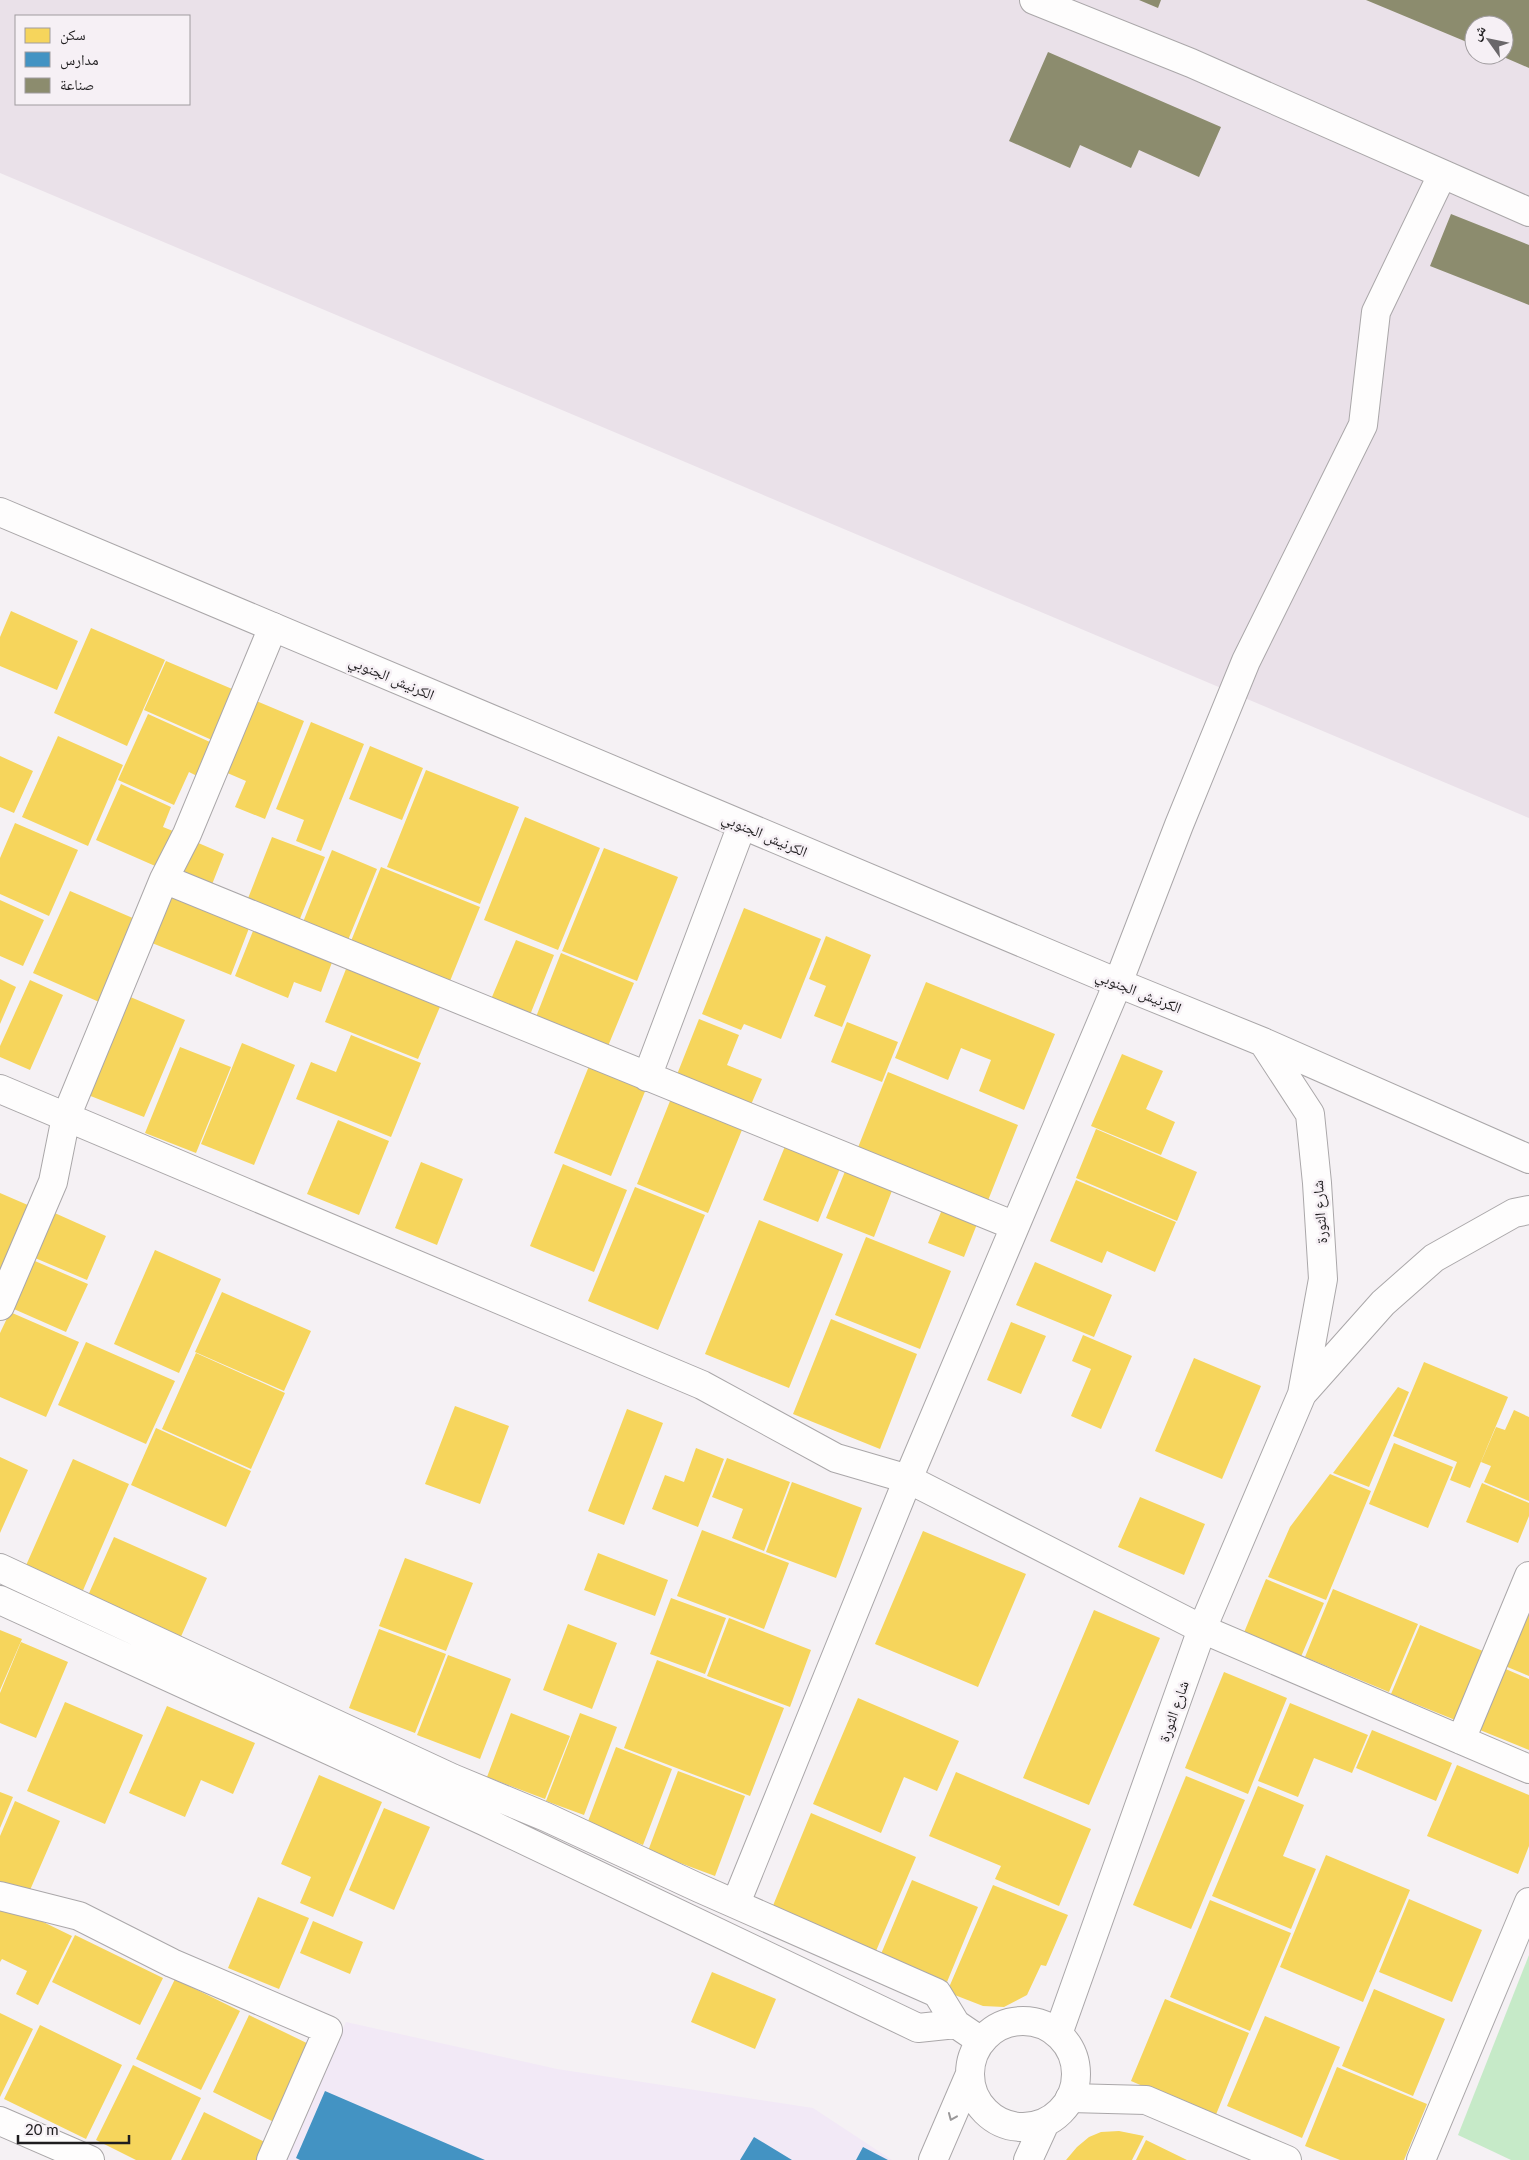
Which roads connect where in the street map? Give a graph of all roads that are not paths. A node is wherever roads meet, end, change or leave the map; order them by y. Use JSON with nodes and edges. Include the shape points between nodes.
{"nodes":[{"id":1,"x":1034,"y":0,"type":"edge"},
{"id":2,"x":1442,"y":175,"type":"junction"},
{"id":3,"x":1529,"y":212,"type":"edge"},
{"id":4,"x":0,"y":512,"type":"edge"},
{"id":5,"x":274,"y":627,"type":"junction"},
{"id":6,"x":742,"y":825,"type":"junction"},
{"id":7,"x":164,"y":879,"type":"junction"},
{"id":8,"x":1118,"y":983,"type":"junction"},
{"id":9,"x":1263,"y":1042,"type":"junction"},
{"id":10,"x":646,"y":1076,"type":"junction"},
{"id":11,"x":0,"y":1089,"type":"edge"},
{"id":12,"x":66,"y":1117,"type":"junction"},
{"id":13,"x":1529,"y":1159,"type":"edge"},
{"id":14,"x":1529,"y":1210,"type":"edge"},
{"id":15,"x":1015,"y":1226,"type":"junction"},
{"id":16,"x":0,"y":1306,"type":"edge"},
{"id":17,"x":1302,"y":1394,"type":"junction"},
{"id":18,"x":908,"y":1479,"type":"junction"},
{"id":19,"x":0,"y":1568,"type":"edge"},
{"id":20,"x":1529,"y":1576,"type":"edge"},
{"id":21,"x":0,"y":1600,"type":"edge"},
{"id":22,"x":1202,"y":1629,"type":"junction"},
{"id":23,"x":1461,"y":1740,"type":"junction"},
{"id":24,"x":1529,"y":1769,"type":"edge"},
{"id":25,"x":0,"y":1896,"type":"edge"},
{"id":26,"x":1529,"y":1902,"type":"edge"},
{"id":27,"x":736,"y":1903,"type":"junction"},
{"id":28,"x":956,"y":2024,"type":"junction"},
{"id":29,"x":1058,"y":2034,"type":"junction"},
{"id":30,"x":981,"y":2041,"type":"junction"},
{"id":31,"x":970,"y":2074,"type":"junction"},
{"id":32,"x":1070,"y":2098,"type":"junction"},
{"id":33,"x":0,"y":2121,"type":"edge"},
{"id":34,"x":1045,"y":2123,"type":"junction"},
{"id":35,"x":90,"y":2160,"type":"edge"},
{"id":36,"x":271,"y":2160,"type":"edge"},
{"id":37,"x":933,"y":2160,"type":"edge"},
{"id":38,"x":1028,"y":2160,"type":"edge"},
{"id":39,"x":1287,"y":2160,"type":"edge"},
{"id":40,"x":1420,"y":2160,"type":"edge"}],
"edges":[{"from":1,"to":2,"type":"street","via":[[1191,63]]},
{"from":2,"to":3,"type":"street"},
{"from":2,"to":8,"type":"street","via":[[1376,312],[1363,425],[1246,661],[1178,825]]},
{"from":4,"to":5,"type":"street","name":"الكرنيش الجنوبي"},
{"from":5,"to":6,"type":"street","name":"الكرنيش الجنوبي"},
{"from":5,"to":7,"type":"street","via":[[188,834]]},
{"from":6,"to":8,"type":"street","name":"الكرنيش الجنوبي"},
{"from":6,"to":10,"type":"street"},
{"from":7,"to":10,"type":"street"},
{"from":7,"to":12,"type":"street"},
{"from":8,"to":9,"type":"street","name":"الكرنيش الجنوبي"},
{"from":8,"to":15,"type":"street"},
{"from":9,"to":13,"type":"street","name":"الكرنيش الجنوبي"},
{"from":9,"to":17,"type":"street","name":"شارع الثورة","via":[[1310,1114],[1318,1183],[1323,1279]]},
{"from":10,"to":15,"type":"street"},
{"from":11,"to":12,"type":"street"},
{"from":12,"to":16,"type":"street","via":[[53,1182]]},
{"from":12,"to":18,"type":"street","via":[[702,1385],[836,1458]]},
{"from":14,"to":17,"type":"street","name":"شارع الثورة","via":[[1514,1213],[1434,1258],[1383,1303]]},
{"from":15,"to":18,"type":"street"},
{"from":17,"to":22,"type":"street","name":"شارع الثورة"},
{"from":18,"to":22,"type":"street"},
{"from":18,"to":27,"type":"street"},
{"from":19,"to":27,"type":"street","via":[[443,1774]]},
{"from":20,"to":23,"type":"street"},
{"from":21,"to":28,"type":"street","via":[[484,1821],[918,2028]]},
{"from":22,"to":23,"type":"street"},
{"from":22,"to":29,"type":"street","name":"شارع الثورة"},
{"from":23,"to":24,"type":"street"},
{"from":25,"to":36,"type":"street","via":[[79,1916],[172,1963],[328,2030]]},
{"from":26,"to":40,"type":"street"},
{"from":27,"to":28,"type":"street","via":[[937,1992]]},
{"from":28,"to":30,"type":"street"},
{"from":29,"to":30,"type":"street","via":[[1044,2025],[1027,2021],[1010,2023]]},
{"from":29,"to":32,"type":"street","via":[[1069,2048],[1075,2064],[1076,2081]]},
{"from":30,"to":31,"type":"street","via":[[973,2056]]},
{"from":31,"to":34,"type":"street","via":[[972,2091],[981,2107],[994,2119],[1011,2126]]},
{"from":31,"to":37,"type":"street","one_way":true},
{"from":32,"to":34,"type":"street","via":[[1060,2112]]},
{"from":32,"to":39,"type":"street","via":[[1146,2100]]},
{"from":33,"to":35,"type":"street"},
{"from":34,"to":38,"type":"street"}]}
